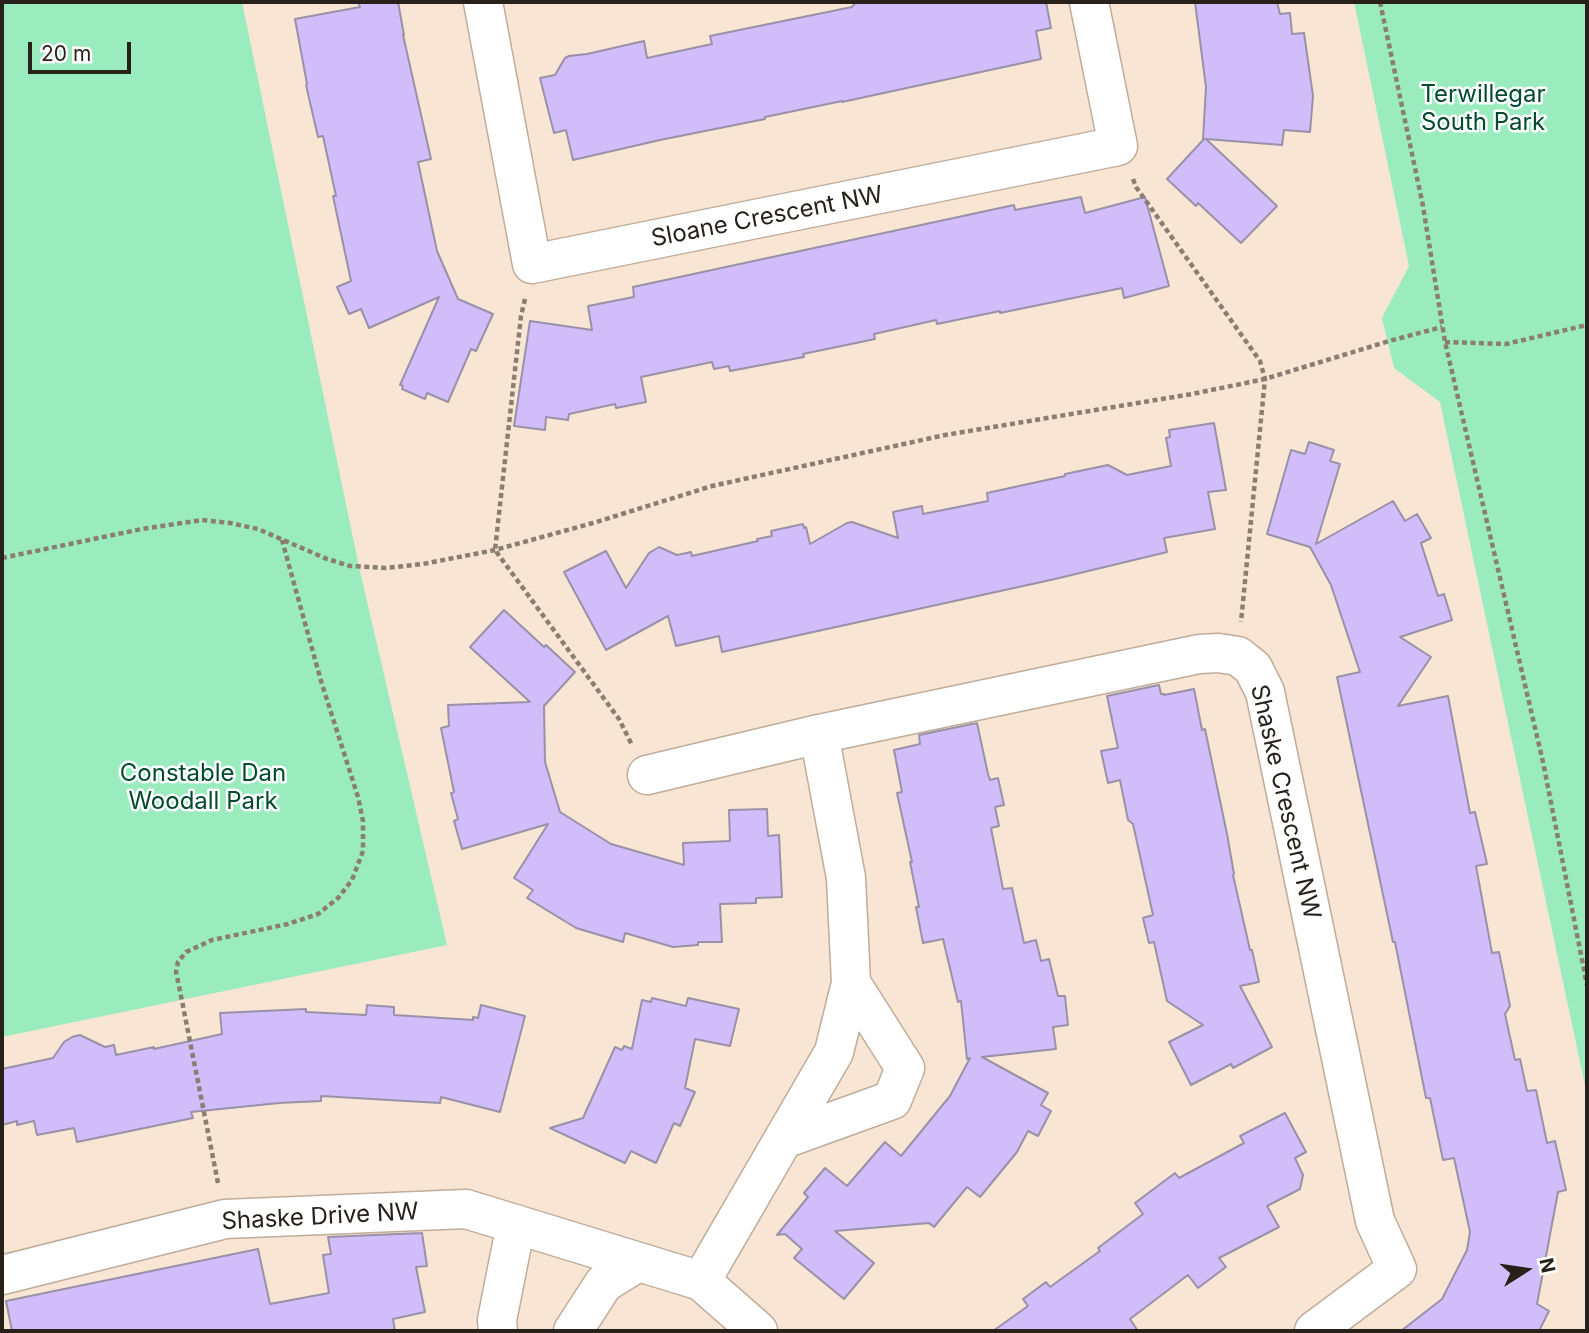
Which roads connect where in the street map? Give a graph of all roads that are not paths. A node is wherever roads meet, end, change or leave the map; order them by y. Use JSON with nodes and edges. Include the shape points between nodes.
{"nodes":[{"id":1,"x":483,"y":2,"type":"edge"},
{"id":2,"x":1089,"y":2,"type":"edge"},
{"id":3,"x":819,"y":734,"type":"junction"},
{"id":4,"x":647,"y":775,"type":"road end"},
{"id":5,"x":852,"y":983,"type":"junction"},
{"id":6,"x":784,"y":1139,"type":"junction"},
{"id":7,"x":516,"y":1224,"type":"junction"},
{"id":8,"x":638,"y":1262,"type":"junction"},
{"id":9,"x":2,"y":1275,"type":"edge"},
{"id":10,"x":701,"y":1281,"type":"junction"},
{"id":11,"x":498,"y":1331,"type":"edge"},
{"id":12,"x":573,"y":1331,"type":"edge"},
{"id":13,"x":758,"y":1331,"type":"edge"},
{"id":14,"x":1314,"y":1331,"type":"edge"}],
"edges":[{"from":1,"to":2,"type":"street","name":"Sloane Crescent NW","via":[[532,264],[1118,146]]},
{"from":3,"to":4,"type":"street","name":"Shaske Crescent NW"},
{"from":3,"to":5,"type":"street","via":[[846,878]]},
{"from":3,"to":14,"type":"street","name":"Shaske Crescent NW","via":[[1199,654],[1238,656],[1253,668],[1265,692],[1375,1221],[1397,1269]]},
{"from":5,"to":6,"type":"street","via":[[834,1052]]},
{"from":5,"to":6,"type":"street","via":[[905,1068],[892,1100]]},
{"from":6,"to":10,"type":"street"},
{"from":7,"to":8,"type":"street","name":"Shaske Drive NW"},
{"from":7,"to":9,"type":"street","name":"Shaske Drive NW","via":[[466,1209],[225,1219]]},
{"from":7,"to":11,"type":"street","via":[[496,1320]]},
{"from":8,"to":10,"type":"street","name":"Shaske Drive NW"},
{"from":8,"to":12,"type":"street","via":[[604,1283]]},
{"from":10,"to":13,"type":"street","name":"Shaske Drive NW"}]}
